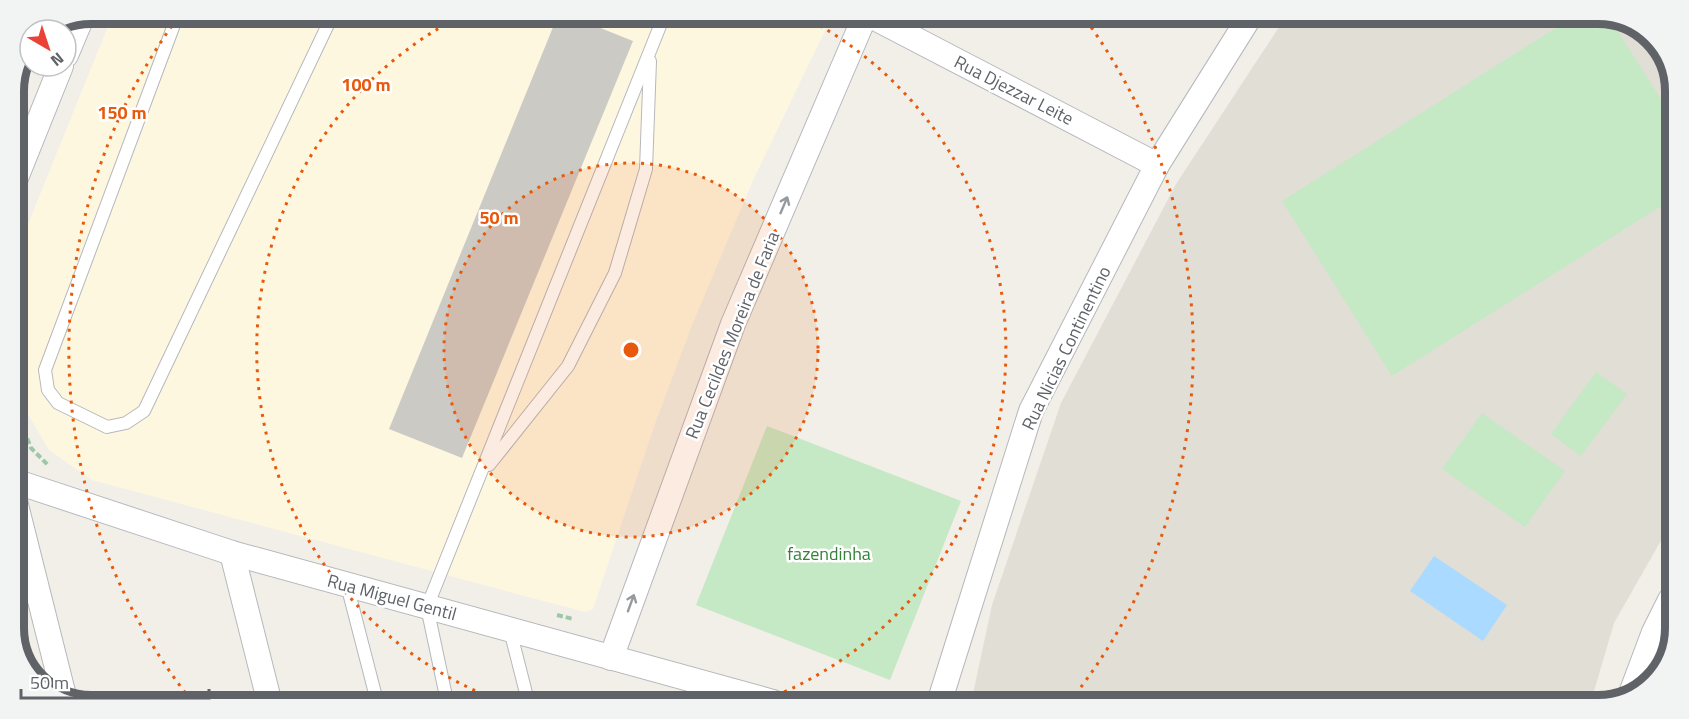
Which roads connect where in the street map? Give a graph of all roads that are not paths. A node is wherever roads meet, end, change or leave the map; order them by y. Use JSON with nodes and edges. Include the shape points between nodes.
{"nodes":[{"id":1,"x":174,"y":24,"type":"edge"},
{"id":2,"x":328,"y":24,"type":"edge"},
{"id":3,"x":661,"y":24,"type":"edge"},
{"id":4,"x":862,"y":24,"type":"edge"},
{"id":5,"x":886,"y":24,"type":"edge"},
{"id":6,"x":1245,"y":24,"type":"edge"},
{"id":7,"x":650,"y":51,"type":"junction"},
{"id":8,"x":56,"y":78,"type":"edge"},
{"id":9,"x":24,"y":158,"type":"edge"},
{"id":10,"x":1157,"y":165,"type":"junction"},
{"id":11,"x":480,"y":476,"type":"junction"},
{"id":12,"x":24,"y":484,"type":"edge"},
{"id":13,"x":24,"y":537,"type":"edge"},
{"id":14,"x":232,"y":553,"type":"junction"},
{"id":15,"x":347,"y":585,"type":"junction"},
{"id":16,"x":427,"y":607,"type":"junction"},
{"id":17,"x":1665,"y":610,"type":"edge"},
{"id":18,"x":510,"y":630,"type":"junction"},
{"id":19,"x":611,"y":658,"type":"junction"},
{"id":20,"x":1634,"y":684,"type":"edge"},
{"id":21,"x":62,"y":688,"type":"edge"},
{"id":22,"x":268,"y":695,"type":"edge"},
{"id":23,"x":375,"y":695,"type":"edge"},
{"id":24,"x":446,"y":695,"type":"edge"},
{"id":25,"x":526,"y":695,"type":"edge"},
{"id":26,"x":747,"y":695,"type":"edge"},
{"id":27,"x":942,"y":695,"type":"edge"}],
"edges":[{"from":1,"to":2,"type":"lane","via":[[45,370],[48,390],[58,403],[107,427],[126,423],[144,411]]},
{"from":3,"to":7,"type":"lane"},
{"from":19,"to":4,"type":"street","name":"Rua Cecildes Moreira de Faria","one_way":true,"via":[[733,324]]},
{"from":5,"to":10,"type":"street","name":"Rua Djezzar Leite"},
{"from":6,"to":10,"type":"street","name":"Rua Nicias Continentino"},
{"from":7,"to":11,"type":"lane"},
{"from":7,"to":11,"type":"lane","via":[[646,169],[615,273],[568,366]]},
{"from":8,"to":9,"type":"street"},
{"from":10,"to":27,"type":"street","name":"Rua Nicias Continentino","via":[[1031,411]]},
{"from":11,"to":16,"type":"lane"},
{"from":12,"to":14,"type":"street","name":"Rua Miguel Gentil"},
{"from":13,"to":21,"type":"street"},
{"from":14,"to":15,"type":"street","name":"Rua Miguel Gentil"},
{"from":14,"to":22,"type":"street"},
{"from":15,"to":16,"type":"street","name":"Rua Miguel Gentil"},
{"from":15,"to":23,"type":"lane"},
{"from":16,"to":18,"type":"street","name":"Rua Miguel Gentil"},
{"from":16,"to":24,"type":"lane"},
{"from":17,"to":20,"type":"street"},
{"from":18,"to":19,"type":"street","name":"Rua Miguel Gentil"},
{"from":18,"to":25,"type":"lane"},
{"from":19,"to":26,"type":"street","name":"Rua Miguel Gentil"}]}
